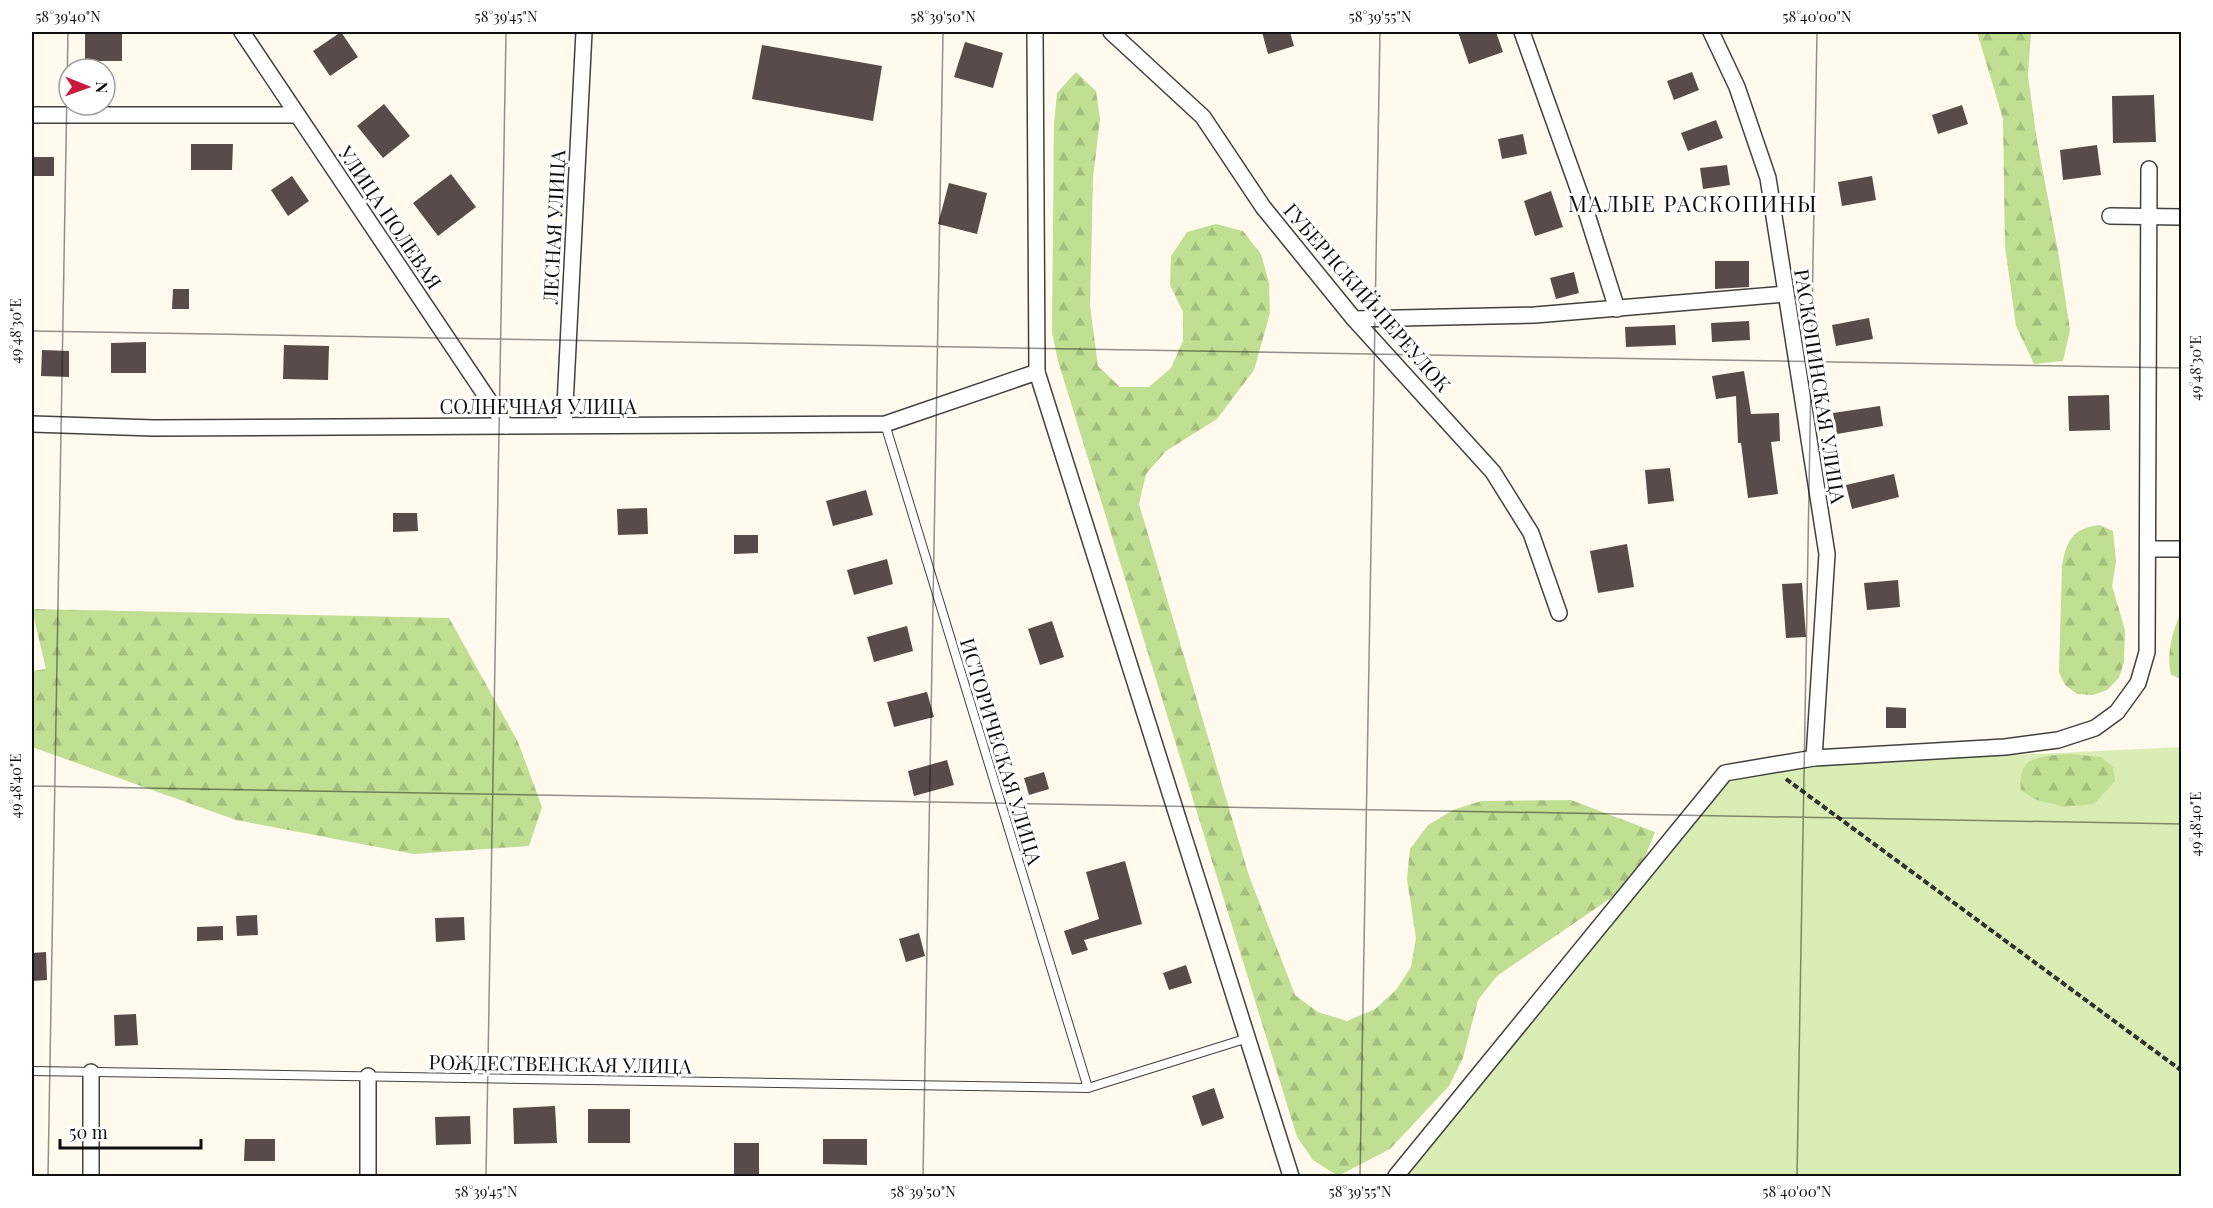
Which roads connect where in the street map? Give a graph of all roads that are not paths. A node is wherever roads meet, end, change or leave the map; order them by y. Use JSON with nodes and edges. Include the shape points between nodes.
{"nodes":[{"id":1,"x":242,"y":32,"type":"edge"},
{"id":2,"x":584,"y":32,"type":"edge"},
{"id":3,"x":1035,"y":32,"type":"edge"},
{"id":4,"x":1110,"y":32,"type":"edge"},
{"id":5,"x":1522,"y":32,"type":"edge"},
{"id":6,"x":1711,"y":32,"type":"edge"},
{"id":7,"x":32,"y":115,"type":"edge"},
{"id":8,"x":297,"y":115,"type":"junction"},
{"id":9,"x":2149,"y":169,"type":"dead end"},
{"id":10,"x":2110,"y":216,"type":"dead end"},
{"id":11,"x":2150,"y":217,"type":"junction"},
{"id":12,"x":2181,"y":218,"type":"edge"},
{"id":13,"x":1785,"y":294,"type":"junction"},
{"id":14,"x":1617,"y":309,"type":"junction"},
{"id":15,"x":1354,"y":319,"type":"junction"},
{"id":16,"x":1037,"y":372,"type":"junction"},
{"id":17,"x":32,"y":424,"type":"edge"},
{"id":18,"x":885,"y":424,"type":"junction"},
{"id":19,"x":564,"y":425,"type":"junction"},
{"id":20,"x":506,"y":426,"type":"junction"},
{"id":21,"x":2148,"y":549,"type":"junction"},
{"id":22,"x":2181,"y":549,"type":"edge"},
{"id":23,"x":1559,"y":613,"type":"dead end"},
{"id":24,"x":1814,"y":758,"type":"junction"},
{"id":25,"x":1248,"y":1038,"type":"junction"},
{"id":26,"x":32,"y":1071,"type":"edge"},
{"id":27,"x":91,"y":1072,"type":"junction"},
{"id":28,"x":368,"y":1077,"type":"junction"},
{"id":29,"x":1088,"y":1088,"type":"junction"},
{"id":30,"x":91,"y":1176,"type":"edge"},
{"id":31,"x":368,"y":1176,"type":"edge"},
{"id":32,"x":1291,"y":1176,"type":"edge"},
{"id":33,"x":1396,"y":1176,"type":"edge"}],
"edges":[{"from":1,"to":8,"type":"street","name":"УЛИЦА ПОЛЕВАЯ"},
{"from":2,"to":19,"type":"street","name":"ЛЕСНАЯ УЛИЦА"},
{"from":3,"to":16,"type":"street"},
{"from":4,"to":15,"type":"street","name":"ГУБЕРНСКИЙ ПЕРЕУЛОК","via":[[1203,117],[1263,207]]},
{"from":5,"to":14,"type":"street"},
{"from":6,"to":13,"type":"street","name":"РАСКОПИНСКАЯ УЛИЦА","via":[[1737,87],[1768,178]]},
{"from":7,"to":8,"type":"street"},
{"from":8,"to":20,"type":"street","name":"УЛИЦА ПОЛЕВАЯ"},
{"from":9,"to":11,"type":"street"},
{"from":10,"to":11,"type":"street"},
{"from":11,"to":12,"type":"street"},
{"from":11,"to":21,"type":"street"},
{"from":13,"to":14,"type":"street"},
{"from":13,"to":24,"type":"street","name":"РАСКОПИНСКАЯ УЛИЦА","via":[[1827,554]]},
{"from":14,"to":15,"type":"street"},
{"from":15,"to":23,"type":"street","name":"ГУБЕРНСКИЙ ПЕРЕУЛОК","via":[[1492,471],[1531,532]]},
{"from":16,"to":18,"type":"street","name":"СОЛНЕЧНАЯ УЛИЦА"},
{"from":16,"to":25,"type":"street"},
{"from":17,"to":20,"type":"street","name":"СОЛНЕЧНАЯ УЛИЦА","via":[[154,428]]},
{"from":18,"to":19,"type":"street","name":"СОЛНЕЧНАЯ УЛИЦА"},
{"from":18,"to":29,"type":"lane","name":"ИСТОРИЧЕСКАЯ УЛИЦА"},
{"from":19,"to":20,"type":"street","name":"СОЛНЕЧНАЯ УЛИЦА"},
{"from":21,"to":22,"type":"street"},
{"from":21,"to":24,"type":"street","via":[[2147,652],[2138,683],[2117,712],[2095,728],[2058,740],[2006,747]]},
{"from":24,"to":33,"type":"street","via":[[1725,773]]},
{"from":25,"to":29,"type":"lane","name":"РОЖДЕСТВЕНСКАЯ УЛИЦА"},
{"from":25,"to":32,"type":"street"},
{"from":26,"to":27,"type":"lane","name":"РОЖДЕСТВЕНСКАЯ УЛИЦА"},
{"from":27,"to":28,"type":"lane","name":"РОЖДЕСТВЕНСКАЯ УЛИЦА"},
{"from":27,"to":30,"type":"street"},
{"from":28,"to":29,"type":"lane","name":"РОЖДЕСТВЕНСКАЯ УЛИЦА"},
{"from":28,"to":31,"type":"street"}]}
